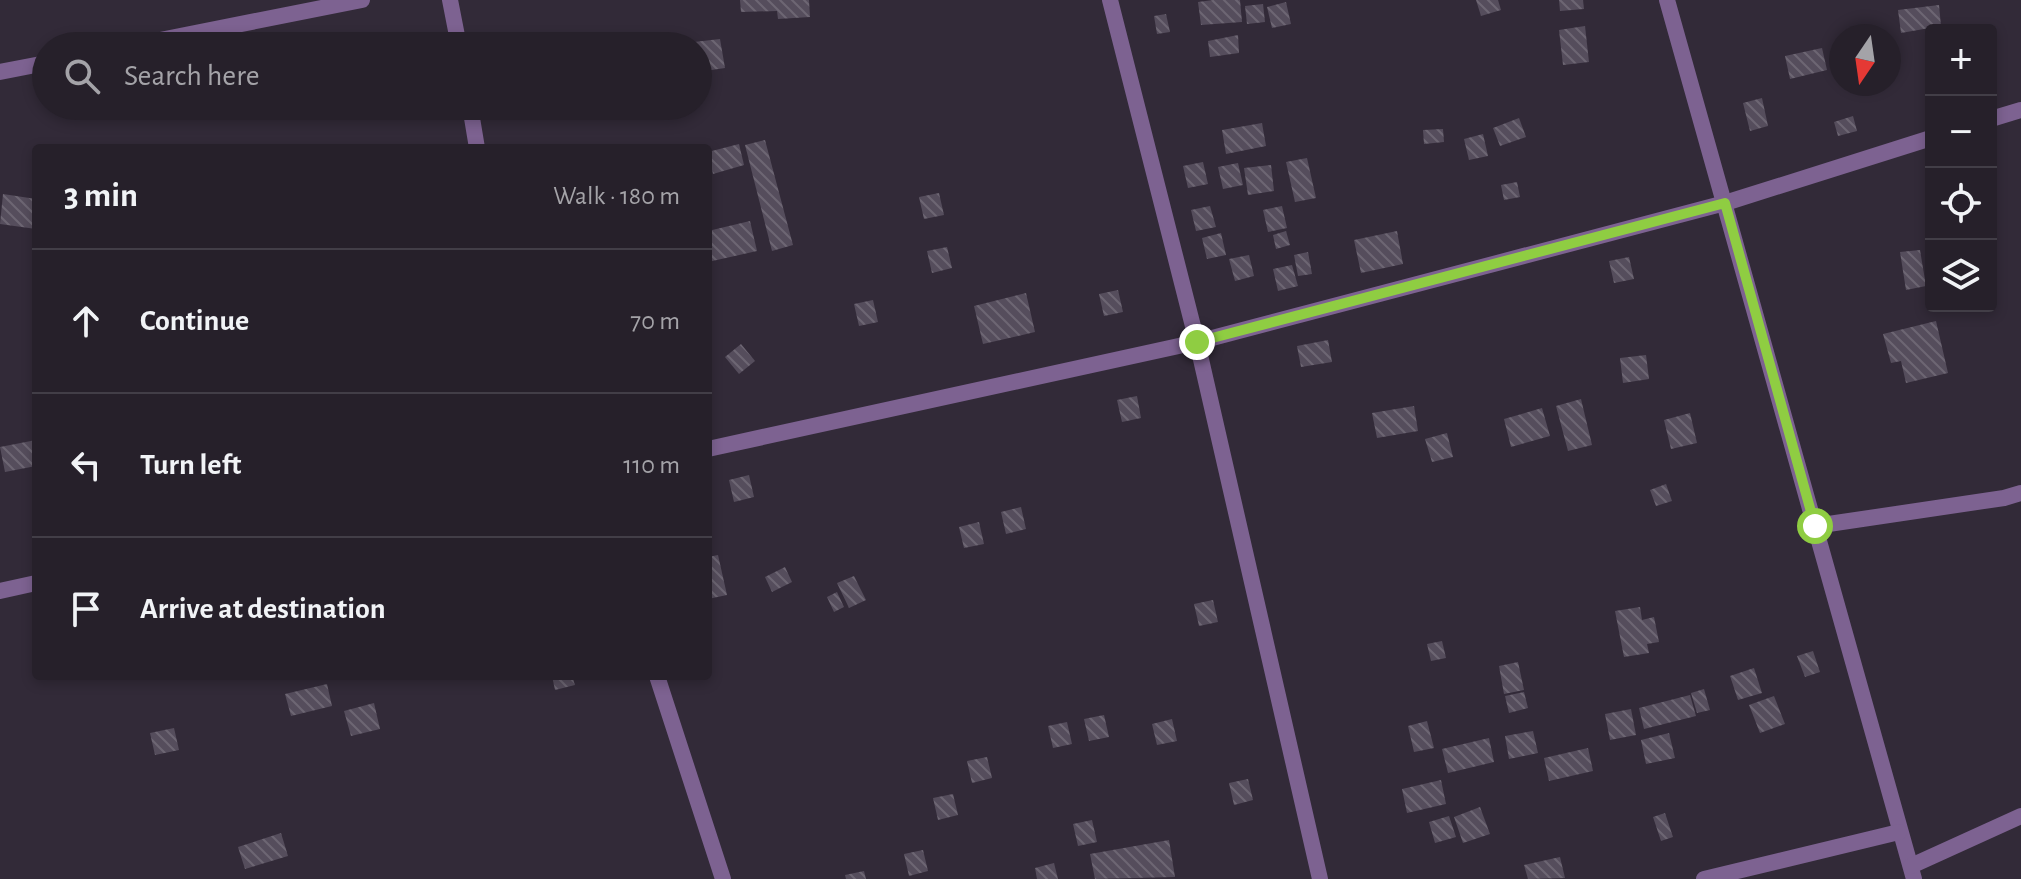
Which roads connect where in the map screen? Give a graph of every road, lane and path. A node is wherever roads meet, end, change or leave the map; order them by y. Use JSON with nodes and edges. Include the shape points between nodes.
{"nodes":[{"id":1,"x":362,"y":0,"type":"edge"},
{"id":2,"x":450,"y":0,"type":"edge"},
{"id":3,"x":1110,"y":0,"type":"edge"},
{"id":4,"x":1667,"y":0,"type":"edge"},
{"id":5,"x":201,"y":32,"type":"edge"},
{"id":6,"x":456,"y":32,"type":"edge"},
{"id":7,"x":32,"y":66,"type":"edge"},
{"id":8,"x":0,"y":72,"type":"edge"},
{"id":9,"x":2021,"y":110,"type":"edge"},
{"id":10,"x":1997,"y":117,"type":"edge"},
{"id":11,"x":472,"y":120,"type":"edge"},
{"id":12,"x":1925,"y":140,"type":"edge"},
{"id":13,"x":476,"y":144,"type":"edge"},
{"id":14,"x":1725,"y":203,"type":"junction"},
{"id":15,"x":1197,"y":342,"type":"junction"},
{"id":16,"x":712,"y":448,"type":"edge"},
{"id":17,"x":2021,"y":493,"type":"edge"},
{"id":18,"x":1815,"y":526,"type":"junction"},
{"id":19,"x":32,"y":584,"type":"edge"},
{"id":20,"x":0,"y":591,"type":"edge"},
{"id":21,"x":658,"y":680,"type":"edge"},
{"id":22,"x":2021,"y":816,"type":"edge"},
{"id":23,"x":1899,"y":832,"type":"junction"},
{"id":24,"x":1912,"y":873,"type":"edge"},
{"id":25,"x":723,"y":879,"type":"edge"},
{"id":26,"x":1320,"y":879,"type":"edge"},
{"id":27,"x":1704,"y":879,"type":"edge"}],
"edges":[{"from":1,"to":5,"type":"street"},
{"from":2,"to":6,"type":"street"},
{"from":3,"to":15,"type":"street"},
{"from":4,"to":14,"type":"street"},
{"from":7,"to":8,"type":"street"},
{"from":9,"to":10,"type":"street"},
{"from":11,"to":13,"type":"street"},
{"from":12,"to":14,"type":"street"},
{"from":14,"to":15,"type":"street"},
{"from":14,"to":18,"type":"street"},
{"from":15,"to":16,"type":"street"},
{"from":15,"to":26,"type":"street"},
{"from":17,"to":18,"type":"street"},
{"from":18,"to":23,"type":"street"},
{"from":19,"to":20,"type":"street"},
{"from":21,"to":25,"type":"street"},
{"from":22,"to":24,"type":"street"},
{"from":23,"to":24,"type":"street"},
{"from":23,"to":27,"type":"street"}]}
